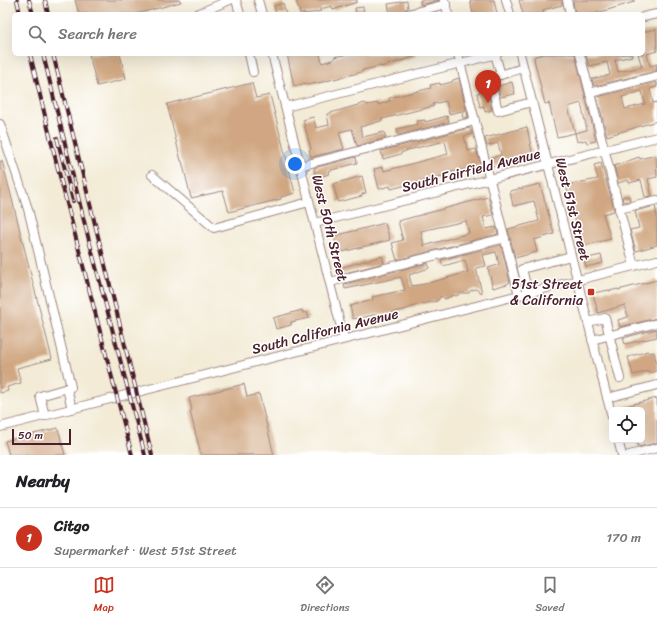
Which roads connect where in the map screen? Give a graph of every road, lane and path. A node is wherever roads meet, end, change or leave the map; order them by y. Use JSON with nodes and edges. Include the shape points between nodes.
{"nodes":[{"id":1,"x":230,"y":0,"type":"edge"},
{"id":2,"x":236,"y":0,"type":"edge"},
{"id":3,"x":258,"y":0,"type":"edge"},
{"id":4,"x":506,"y":0,"type":"edge"},
{"id":5,"x":567,"y":0,"type":"edge"},
{"id":6,"x":445,"y":2,"type":"edge"},
{"id":7,"x":203,"y":12,"type":"edge"},
{"id":8,"x":239,"y":12,"type":"edge"},
{"id":9,"x":261,"y":12,"type":"edge"},
{"id":10,"x":414,"y":12,"type":"edge"},
{"id":11,"x":448,"y":12,"type":"edge"},
{"id":12,"x":509,"y":12,"type":"edge"},
{"id":13,"x":570,"y":12,"type":"edge"},
{"id":14,"x":657,"y":14,"type":"edge"},
{"id":15,"x":645,"y":17,"type":"edge"},
{"id":16,"x":249,"y":56,"type":"edge"},
{"id":17,"x":272,"y":56,"type":"edge"},
{"id":18,"x":458,"y":56,"type":"edge"},
{"id":19,"x":488,"y":56,"type":"edge"},
{"id":20,"x":496,"y":56,"type":"edge"},
{"id":21,"x":520,"y":56,"type":"edge"},
{"id":22,"x":581,"y":56,"type":"edge"},
{"id":23,"x":460,"y":63,"type":"junction"},
{"id":24,"x":523,"y":68,"type":"junction"},
{"id":25,"x":253,"y":72,"type":"dead end"},
{"id":26,"x":501,"y":75,"type":"junction"},
{"id":27,"x":657,"y":76,"type":"edge"},
{"id":28,"x":590,"y":93,"type":"junction"},
{"id":29,"x":532,"y":102,"type":"junction"},
{"id":30,"x":285,"y":107,"type":"junction"},
{"id":31,"x":475,"y":121,"type":"junction"},
{"id":32,"x":1,"y":128,"type":"edge"},
{"id":33,"x":657,"y":137,"type":"edge"},
{"id":34,"x":604,"y":150,"type":"junction"},
{"id":35,"x":548,"y":164,"type":"junction"},
{"id":36,"x":300,"y":166,"type":"junction"},
{"id":37,"x":152,"y":175,"type":"dead end"},
{"id":38,"x":490,"y":179,"type":"junction"},
{"id":39,"x":657,"y":200,"type":"edge"},
{"id":40,"x":310,"y":202,"type":"junction"},
{"id":41,"x":619,"y":209,"type":"junction"},
{"id":42,"x":315,"y":223,"type":"junction"},
{"id":43,"x":505,"y":238,"type":"junction"},
{"id":44,"x":571,"y":256,"type":"junction"},
{"id":45,"x":657,"y":260,"type":"edge"},
{"id":46,"x":634,"y":266,"type":"junction"},
{"id":47,"x":577,"y":280,"type":"junction"},
{"id":48,"x":330,"y":282,"type":"junction"},
{"id":49,"x":528,"y":293,"type":"junction"},
{"id":50,"x":519,"y":295,"type":"junction"},
{"id":51,"x":588,"y":322,"type":"junction"},
{"id":52,"x":657,"y":323,"type":"edge"},
{"id":53,"x":610,"y":335,"type":"junction"},
{"id":54,"x":344,"y":339,"type":"junction"},
{"id":55,"x":592,"y":340,"type":"junction"},
{"id":56,"x":620,"y":378,"type":"dead end"},
{"id":57,"x":657,"y":385,"type":"edge"},
{"id":58,"x":67,"y":388,"type":"junction"},
{"id":59,"x":607,"y":398,"type":"junction"},
{"id":60,"x":609,"y":407,"type":"edge"},
{"id":61,"x":72,"y":409,"type":"junction"},
{"id":62,"x":45,"y":416,"type":"junction"},
{"id":63,"x":0,"y":427,"type":"edge"},
{"id":64,"x":619,"y":443,"type":"edge"},
{"id":65,"x":657,"y":448,"type":"edge"},
{"id":66,"x":622,"y":455,"type":"edge"},
{"id":67,"x":629,"y":455,"type":"edge"}],
"edges":[{"from":1,"to":7,"type":"street"},
{"from":2,"to":8,"type":"street"},
{"from":3,"to":9,"type":"street"},
{"from":4,"to":12,"type":"street"},
{"from":5,"to":13,"type":"street"},
{"from":6,"to":10,"type":"street"},
{"from":6,"to":11,"type":"street"},
{"from":14,"to":15,"type":"street"},
{"from":16,"to":25,"type":"street"},
{"from":17,"to":30,"type":"street","name":"West 50th Street"},
{"from":18,"to":23,"type":"street"},
{"from":19,"to":23,"type":"street"},
{"from":20,"to":26,"type":"street"},
{"from":21,"to":24,"type":"street","name":"West 51st Street"},
{"from":22,"to":28,"type":"street"},
{"from":23,"to":30,"type":"street"},
{"from":23,"to":31,"type":"street"},
{"from":24,"to":26,"type":"street"},
{"from":24,"to":29,"type":"street","name":"West 51st Street"},
{"from":26,"to":29,"type":"street","via":[[490,78],[498,111]]},
{"from":27,"to":28,"type":"street"},
{"from":28,"to":34,"type":"street"},
{"from":29,"to":35,"type":"street","name":"West 51st Street"},
{"from":30,"to":36,"type":"street","name":"West 50th Street"},
{"from":31,"to":36,"type":"street"},
{"from":31,"to":38,"type":"street"},
{"from":32,"to":58,"type":"street","via":[[28,210],[70,387]]},
{"from":33,"to":34,"type":"street","name":"South Fairfield Avenue"},
{"from":34,"to":35,"type":"street","name":"South Fairfield Avenue"},
{"from":34,"to":41,"type":"street"},
{"from":35,"to":38,"type":"street","name":"South Fairfield Avenue"},
{"from":35,"to":44,"type":"street","name":"West 51st Street"},
{"from":36,"to":40,"type":"street","name":"West 50th Street"},
{"from":37,"to":40,"type":"street","via":[[214,228]]},
{"from":38,"to":42,"type":"street","name":"South Fairfield Avenue"},
{"from":38,"to":43,"type":"street"},
{"from":39,"to":41,"type":"street"},
{"from":40,"to":42,"type":"street","name":"West 50th Street"},
{"from":41,"to":46,"type":"street"},
{"from":42,"to":48,"type":"street","name":"West 50th Street"},
{"from":43,"to":48,"type":"street"},
{"from":43,"to":50,"type":"street"},
{"from":44,"to":47,"type":"street","name":"West 51st Street"},
{"from":44,"to":49,"type":"street","via":[[522,269]]},
{"from":45,"to":46,"type":"street","name":"South California Avenue"},
{"from":46,"to":47,"type":"street","name":"South California Avenue"},
{"from":47,"to":49,"type":"street","name":"South California Avenue"},
{"from":47,"to":51,"type":"street","name":"West 51st Street"},
{"from":48,"to":54,"type":"street","name":"West 50th Street"},
{"from":49,"to":50,"type":"street","name":"South California Avenue"},
{"from":50,"to":54,"type":"street","name":"South California Avenue"},
{"from":51,"to":53,"type":"street","via":[[605,318]]},
{"from":51,"to":55,"type":"street","name":"West 51st Street"},
{"from":52,"to":53,"type":"street"},
{"from":53,"to":55,"type":"street"},
{"from":53,"to":56,"type":"street"},
{"from":54,"to":61,"type":"street","name":"South California Avenue"},
{"from":55,"to":59,"type":"street","name":"West 51st Street"},
{"from":57,"to":59,"type":"street"},
{"from":58,"to":61,"type":"street"},
{"from":58,"to":62,"type":"street","via":[[40,396]]},
{"from":59,"to":60,"type":"street","name":"West 51st Street"},
{"from":61,"to":62,"type":"street","name":"South California Avenue"},
{"from":62,"to":63,"type":"street","name":"South California Avenue"},
{"from":64,"to":66,"type":"street"},
{"from":65,"to":67,"type":"street"}]}
